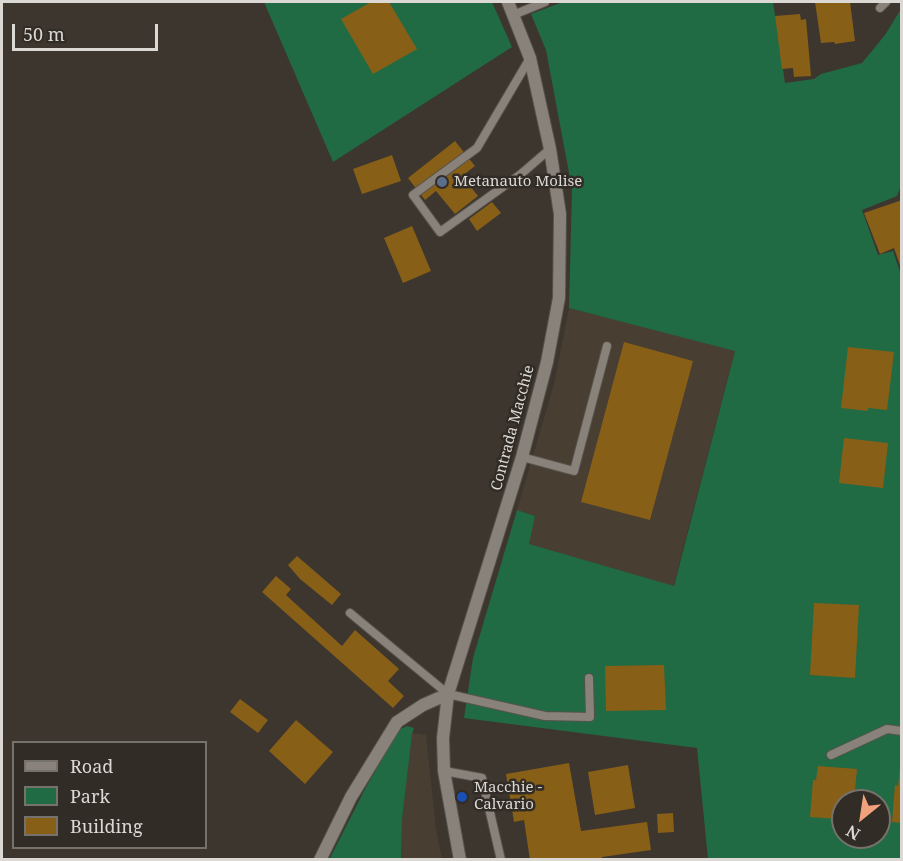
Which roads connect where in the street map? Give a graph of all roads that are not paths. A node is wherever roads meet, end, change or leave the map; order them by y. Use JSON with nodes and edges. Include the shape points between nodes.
{"nodes":[{"id":1,"x":508,"y":2,"type":"edge"},
{"id":2,"x":545,"y":2,"type":"edge"},
{"id":3,"x":513,"y":15,"type":"junction"},
{"id":4,"x":530,"y":58,"type":"junction"},
{"id":5,"x":550,"y":149,"type":"junction"},
{"id":6,"x":606,"y":346,"type":"dead end"},
{"id":7,"x":522,"y":457,"type":"junction"},
{"id":8,"x":350,"y":613,"type":"dead end"},
{"id":9,"x":589,"y":678,"type":"dead end"},
{"id":10,"x":448,"y":694,"type":"junction"},
{"id":11,"x":902,"y":731,"type":"edge"},
{"id":12,"x":831,"y":755,"type":"dead end"},
{"id":13,"x":444,"y":771,"type":"junction"},
{"id":14,"x":320,"y":860,"type":"edge"},
{"id":15,"x":460,"y":860,"type":"edge"},
{"id":16,"x":501,"y":860,"type":"edge"}],
"edges":[{"from":1,"to":3,"type":"street","name":"Contrada Macchie"},
{"from":2,"to":3,"type":"lane"},
{"from":3,"to":4,"type":"street","name":"Contrada Macchie"},
{"from":4,"to":5,"type":"street","name":"Contrada Macchie"},
{"from":4,"to":5,"type":"lane","via":[[477,148],[413,195],[440,232]]},
{"from":5,"to":7,"type":"street","name":"Contrada Macchie","via":[[560,214],[559,298],[547,363]]},
{"from":6,"to":7,"type":"lane","via":[[574,471]]},
{"from":7,"to":10,"type":"street","name":"Contrada Macchie"},
{"from":8,"to":10,"type":"lane"},
{"from":9,"to":10,"type":"lane","via":[[590,717],[545,716]]},
{"from":10,"to":13,"type":"street","name":"Contrada Macchie"},
{"from":10,"to":14,"type":"street","via":[[397,722],[351,797]]},
{"from":11,"to":12,"type":"lane","via":[[887,729]]},
{"from":13,"to":15,"type":"street","name":"Contrada Macchie"},
{"from":13,"to":16,"type":"lane","via":[[482,778]]}]}
